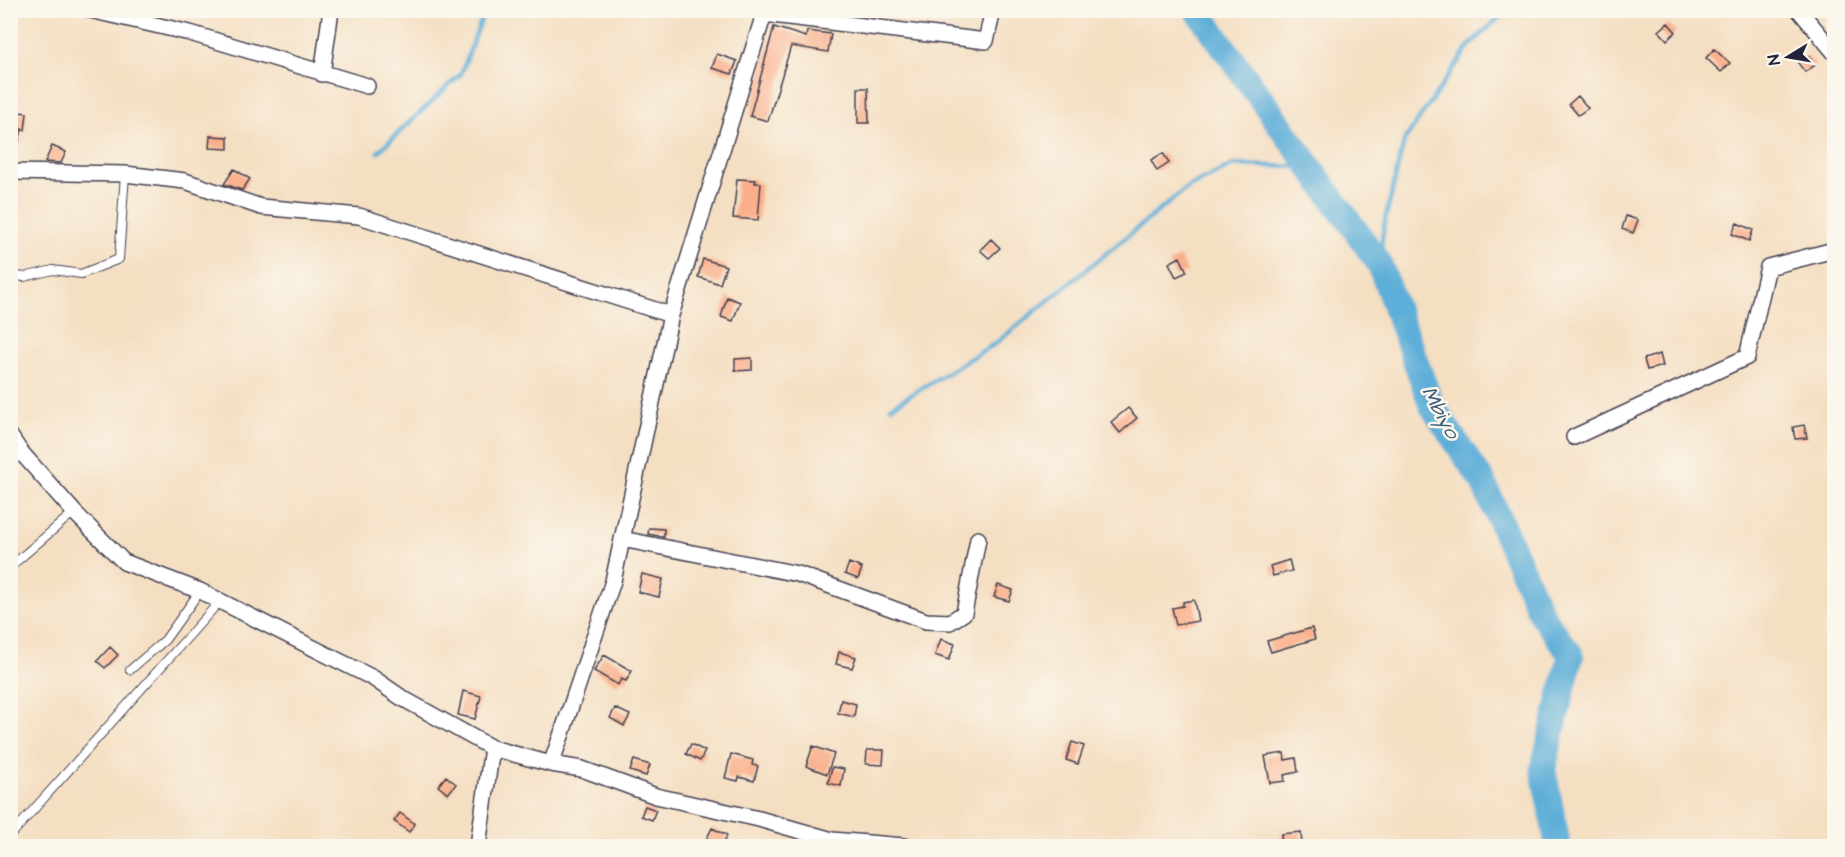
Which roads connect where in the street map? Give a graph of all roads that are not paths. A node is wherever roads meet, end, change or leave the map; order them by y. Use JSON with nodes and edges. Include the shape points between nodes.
{"nodes":[{"id":1,"x":90,"y":10,"type":"edge"},
{"id":2,"x":331,"y":10,"type":"edge"},
{"id":3,"x":993,"y":10,"type":"edge"},
{"id":4,"x":1799,"y":10,"type":"edge"},
{"id":5,"x":109,"y":12,"type":"edge"},
{"id":6,"x":764,"y":12,"type":"edge"},
{"id":7,"x":1834,"y":52,"type":"edge"},
{"id":8,"x":322,"y":74,"type":"junction"},
{"id":9,"x":367,"y":86,"type":"dead end"},
{"id":10,"x":10,"y":172,"type":"edge"},
{"id":11,"x":125,"y":174,"type":"junction"},
{"id":12,"x":1834,"y":250,"type":"edge"},
{"id":13,"x":10,"y":275,"type":"edge"},
{"id":14,"x":671,"y":315,"type":"junction"},
{"id":15,"x":10,"y":436,"type":"edge"},
{"id":16,"x":1574,"y":437,"type":"dead end"},
{"id":17,"x":74,"y":512,"type":"junction"},
{"id":18,"x":622,"y":539,"type":"junction"},
{"id":19,"x":978,"y":540,"type":"dead end"},
{"id":20,"x":10,"y":567,"type":"edge"},
{"id":21,"x":200,"y":591,"type":"junction"},
{"id":22,"x":220,"y":601,"type":"junction"},
{"id":23,"x":130,"y":669,"type":"dead end"},
{"id":24,"x":492,"y":748,"type":"junction"},
{"id":25,"x":551,"y":764,"type":"junction"},
{"id":26,"x":10,"y":836,"type":"edge"},
{"id":27,"x":478,"y":846,"type":"edge"},
{"id":28,"x":904,"y":846,"type":"edge"}],
"edges":[{"from":1,"to":5,"type":"street"},
{"from":2,"to":8,"type":"street"},
{"from":3,"to":6,"type":"street","via":[[986,41]]},
{"from":4,"to":7,"type":"street"},
{"from":5,"to":8,"type":"street"},
{"from":6,"to":14,"type":"street"},
{"from":8,"to":9,"type":"street"},
{"from":10,"to":11,"type":"street"},
{"from":11,"to":13,"type":"lane","via":[[119,259],[81,274],[53,270],[24,277]]},
{"from":11,"to":14,"type":"street","via":[[185,181],[261,207],[359,216]]},
{"from":12,"to":16,"type":"street","via":[[1768,267],[1747,357]]},
{"from":14,"to":18,"type":"street"},
{"from":15,"to":17,"type":"street"},
{"from":17,"to":20,"type":"lane"},
{"from":17,"to":21,"type":"street","via":[[124,561]]},
{"from":18,"to":19,"type":"street","via":[[798,574],[926,621],[950,622],[964,613]]},
{"from":18,"to":25,"type":"street","via":[[613,581]]},
{"from":21,"to":22,"type":"street"},
{"from":21,"to":23,"type":"lane","via":[[165,640]]},
{"from":22,"to":24,"type":"street","via":[[373,678]]},
{"from":22,"to":26,"type":"lane"},
{"from":24,"to":25,"type":"street"},
{"from":24,"to":27,"type":"street"},
{"from":25,"to":28,"type":"street","via":[[582,769],[656,796],[832,840]]}]}
